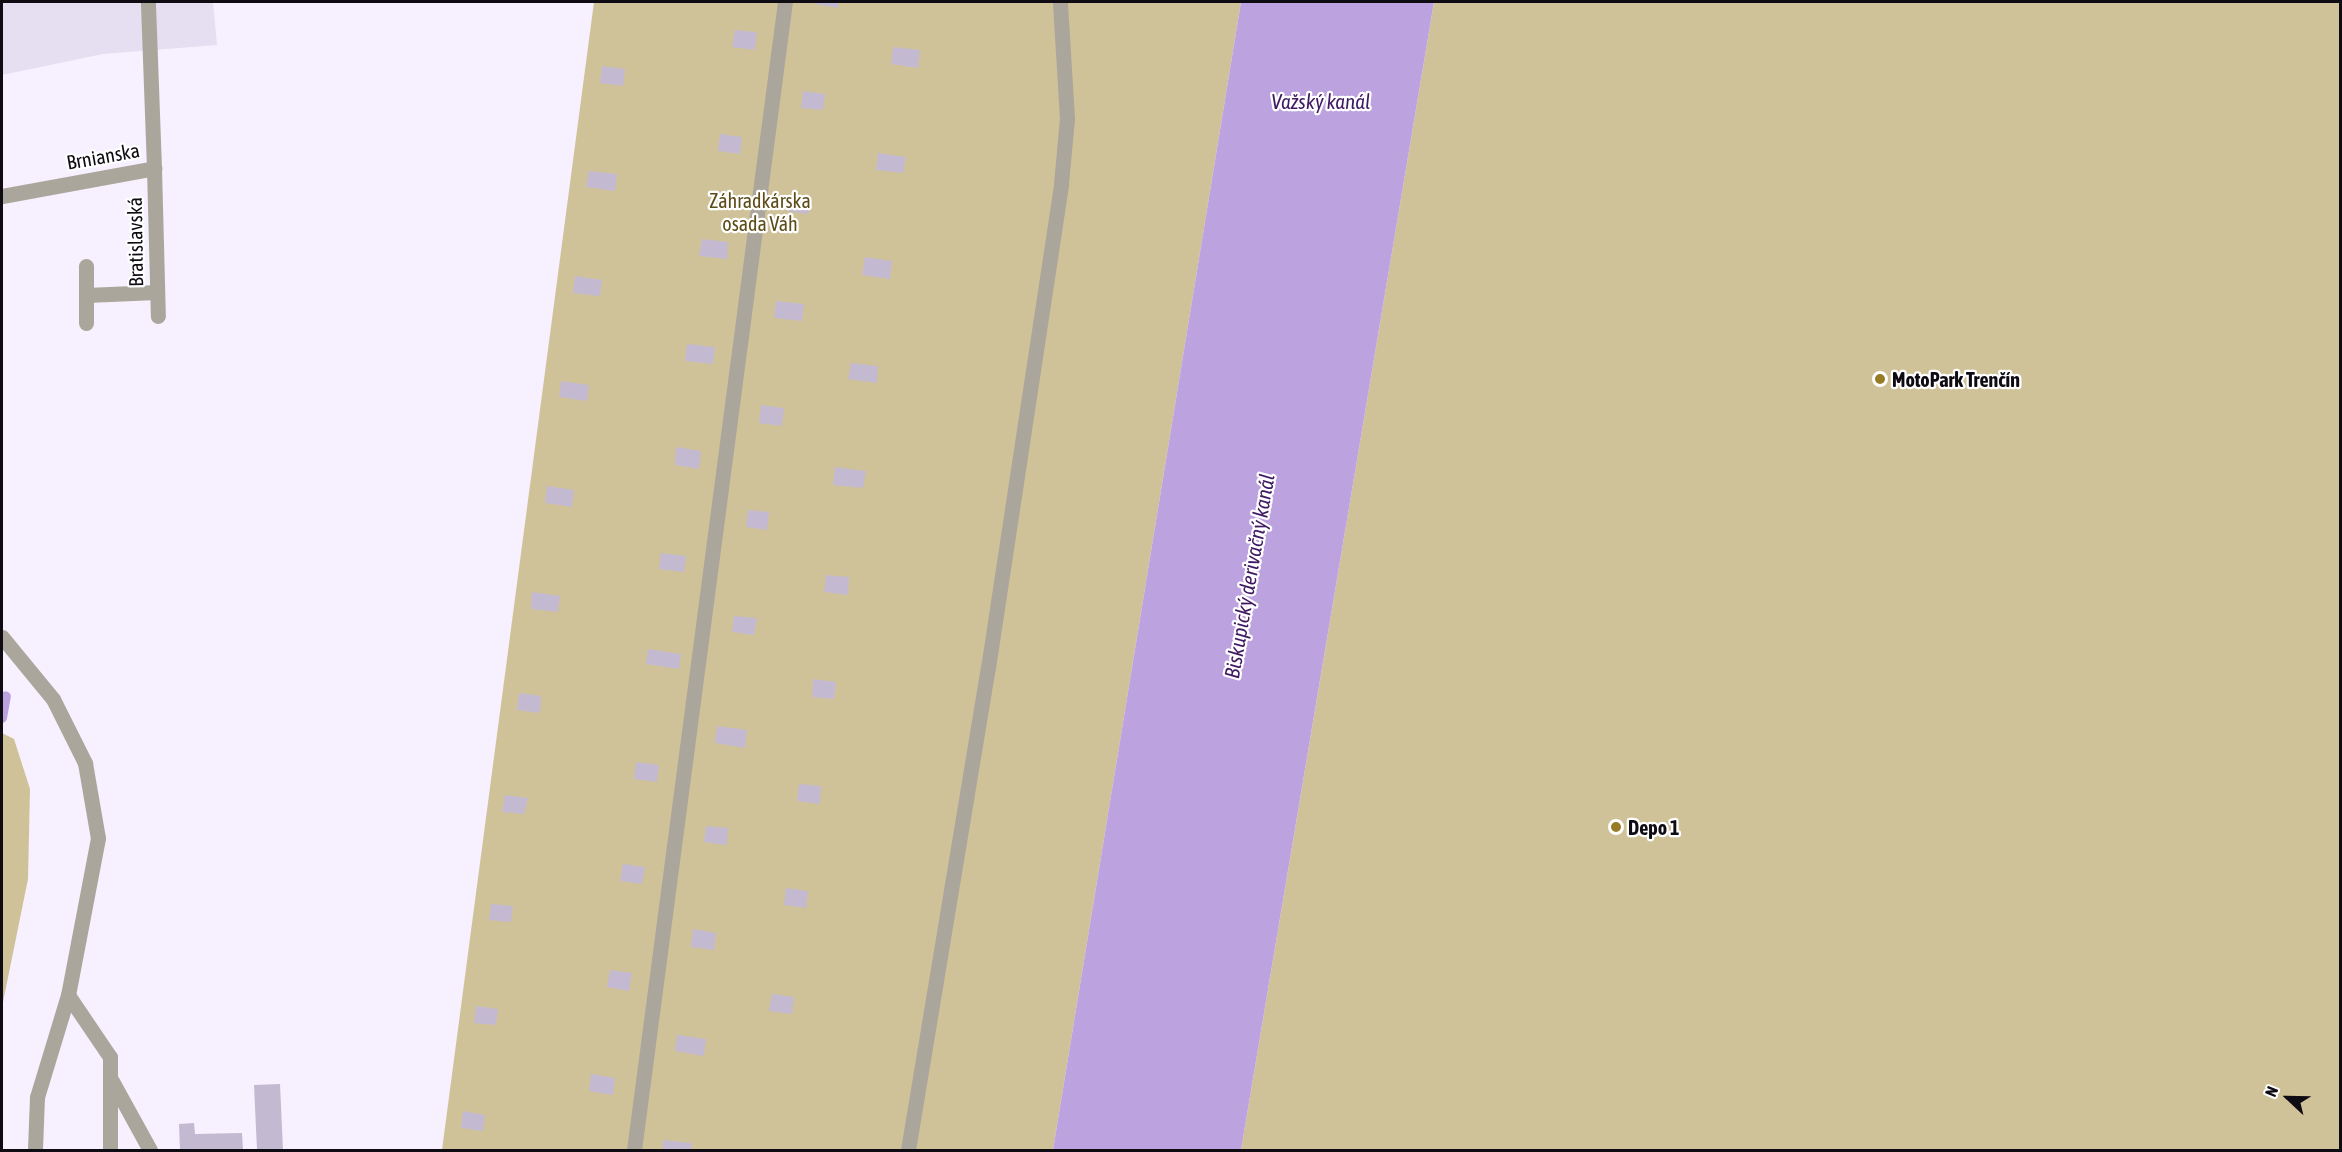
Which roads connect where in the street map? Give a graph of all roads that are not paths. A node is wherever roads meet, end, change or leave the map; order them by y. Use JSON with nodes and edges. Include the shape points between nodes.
{"nodes":[{"id":1,"x":148,"y":2,"type":"edge"},
{"id":2,"x":785,"y":2,"type":"edge"},
{"id":3,"x":1060,"y":2,"type":"edge"},
{"id":4,"x":154,"y":168,"type":"junction"},
{"id":5,"x":2,"y":196,"type":"edge"},
{"id":6,"x":86,"y":266,"type":"dead end"},
{"id":7,"x":157,"y":291,"type":"junction"},
{"id":8,"x":86,"y":295,"type":"junction"},
{"id":9,"x":158,"y":315,"type":"dead end"},
{"id":10,"x":86,"y":323,"type":"dead end"},
{"id":11,"x":2,"y":637,"type":"edge"},
{"id":12,"x":68,"y":995,"type":"junction"},
{"id":13,"x":112,"y":1081,"type":"junction"},
{"id":14,"x":35,"y":1150,"type":"edge"},
{"id":15,"x":110,"y":1150,"type":"edge"},
{"id":16,"x":150,"y":1150,"type":"edge"},
{"id":17,"x":634,"y":1150,"type":"edge"},
{"id":18,"x":908,"y":1150,"type":"edge"}],
"edges":[{"from":1,"to":4,"type":"lane","name":"Brnianska"},
{"from":2,"to":17,"type":"lane"},
{"from":3,"to":18,"type":"lane","via":[[1067,118],[1060,184],[988,668]]},
{"from":4,"to":5,"type":"lane","name":"Brnianska"},
{"from":4,"to":7,"type":"lane","name":"Bratislavská"},
{"from":6,"to":8,"type":"lane"},
{"from":7,"to":8,"type":"lane"},
{"from":7,"to":9,"type":"lane","name":"Bratislavská"},
{"from":8,"to":10,"type":"lane"},
{"from":11,"to":12,"type":"lane","via":[[53,699],[85,763],[98,838]]},
{"from":12,"to":13,"type":"lane","via":[[110,1057]]},
{"from":12,"to":14,"type":"lane","via":[[38,1097]]},
{"from":13,"to":15,"type":"lane"},
{"from":13,"to":16,"type":"lane"}]}
